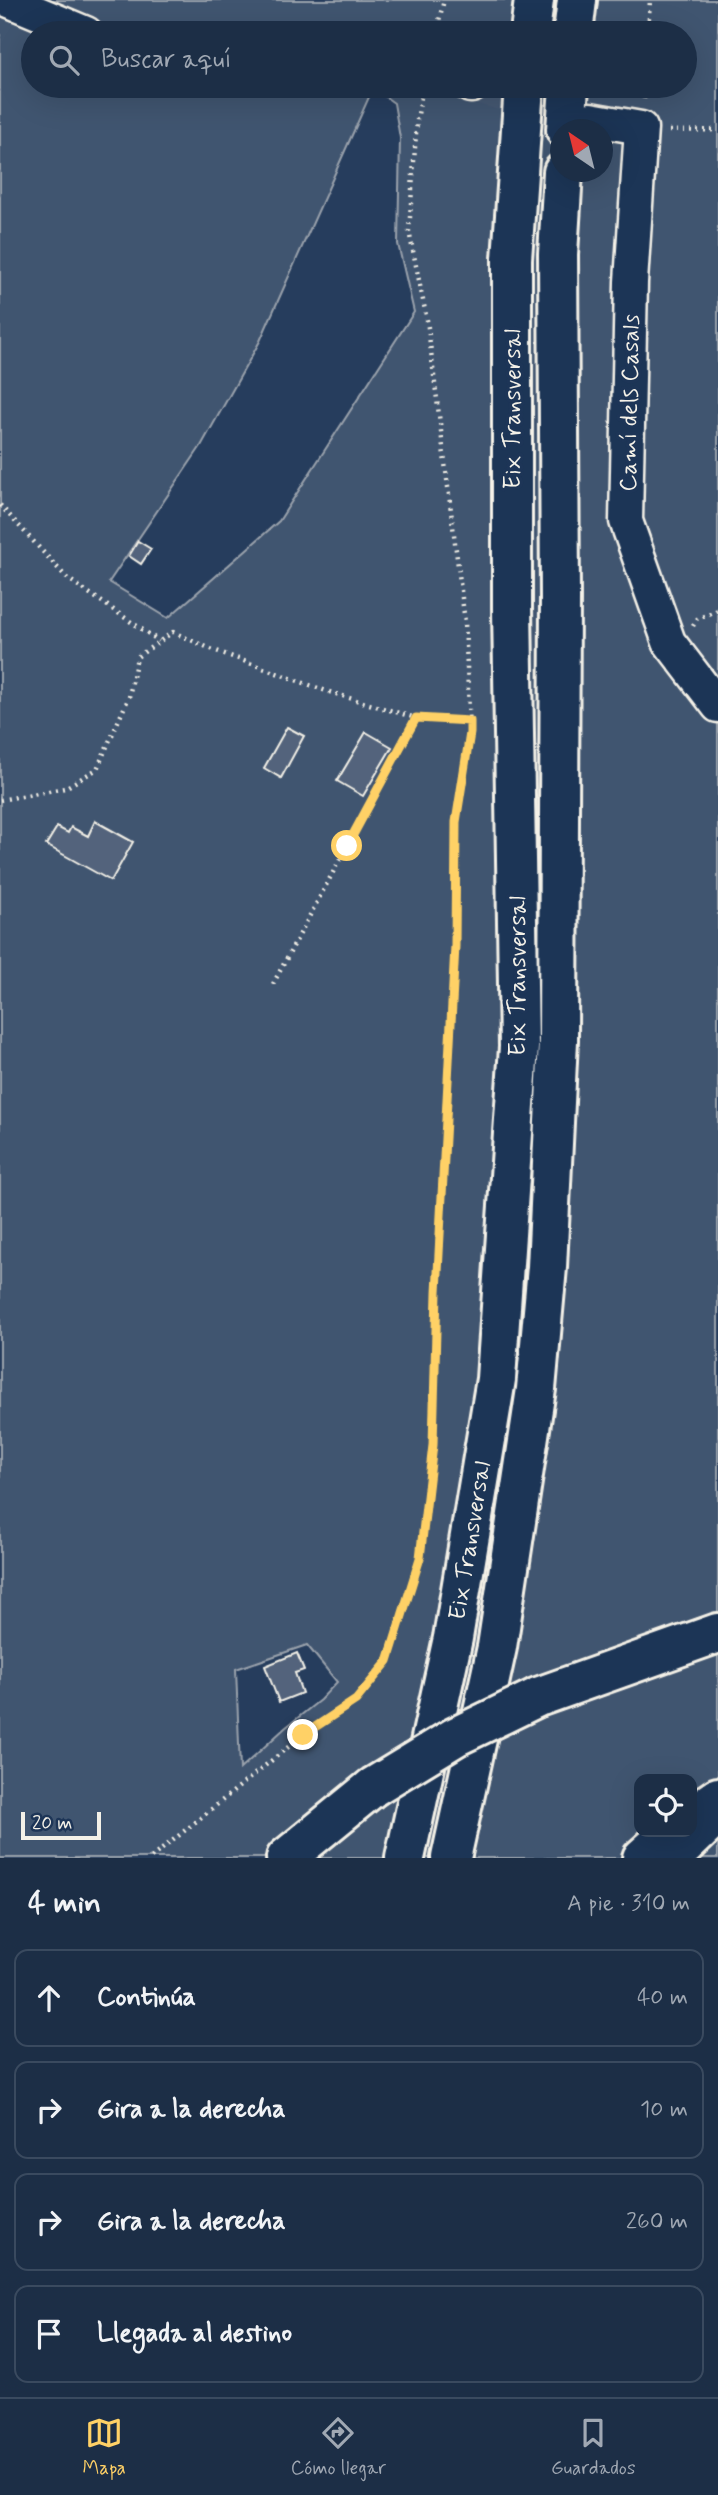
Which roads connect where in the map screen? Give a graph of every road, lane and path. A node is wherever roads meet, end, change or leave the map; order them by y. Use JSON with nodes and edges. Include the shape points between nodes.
{"nodes":[{"id":1,"x":7,"y":0,"type":"edge"},
{"id":2,"x":444,"y":0,"type":"edge"},
{"id":3,"x":534,"y":0,"type":"edge"},
{"id":4,"x":577,"y":0,"type":"edge"},
{"id":5,"x":650,"y":0,"type":"edge"},
{"id":6,"x":57,"y":21,"type":"edge"},
{"id":7,"x":439,"y":21,"type":"edge"},
{"id":8,"x":531,"y":21,"type":"edge"},
{"id":9,"x":574,"y":21,"type":"edge"},
{"id":10,"x":649,"y":21,"type":"edge"},
{"id":11,"x":421,"y":98,"type":"edge"},
{"id":12,"x":523,"y":98,"type":"edge"},
{"id":13,"x":572,"y":98,"type":"edge"},
{"id":14,"x":577,"y":119,"type":"edge"},
{"id":15,"x":613,"y":126,"type":"tunnel mouth"},
{"id":16,"x":641,"y":128,"type":"junction"},
{"id":17,"x":718,"y":130,"type":"edge"},
{"id":18,"x":562,"y":182,"type":"edge"},
{"id":19,"x":0,"y":505,"type":"edge"},
{"id":20,"x":159,"y":642,"type":"junction"},
{"id":21,"x":718,"y":706,"type":"edge"},
{"id":22,"x":416,"y":718,"type":"junction"},
{"id":23,"x":470,"y":721,"type":"junction"},
{"id":24,"x":0,"y":800,"type":"edge"},
{"id":25,"x":273,"y":984,"type":"dead end"},
{"id":26,"x":718,"y":1633,"type":"edge"},
{"id":27,"x":718,"y":1797,"type":"edge"},
{"id":28,"x":697,"y":1812,"type":"edge"},
{"id":29,"x":718,"y":1814,"type":"edge"},
{"id":30,"x":665,"y":1837,"type":"edge"},
{"id":31,"x":151,"y":1858,"type":"edge"},
{"id":32,"x":286,"y":1858,"type":"edge"},
{"id":33,"x":405,"y":1858,"type":"edge"},
{"id":34,"x":452,"y":1858,"type":"edge"},
{"id":35,"x":642,"y":1858,"type":"edge"},
{"id":36,"x":672,"y":1858,"type":"edge"}],
"edges":[{"from":1,"to":6,"type":"street"},
{"from":2,"to":7,"type":"path"},
{"from":3,"to":8,"type":"highway"},
{"from":4,"to":9,"type":"highway"},
{"from":5,"to":10,"type":"path"},
{"from":11,"to":23,"type":"path","via":[[409,231],[427,320],[465,622]]},
{"from":12,"to":33,"type":"highway","name":"Eix Transversal","via":[[512,273],[519,1047],[496,1379],[453,1638]]},
{"from":13,"to":14,"type":"highway"},
{"from":15,"to":16,"type":"street"},
{"from":16,"to":17,"type":"path"},
{"from":16,"to":21,"type":"street","name":"Camí dels Casals","via":[[631,282],[626,522],[669,642]]},
{"from":18,"to":34,"type":"highway","name":"Eix Transversal","via":[[558,254],[558,1040],[547,1267],[536,1389],[497,1647]]},
{"from":19,"to":20,"type":"path","via":[[67,578]]},
{"from":20,"to":22,"type":"path","via":[[173,632],[326,691]]},
{"from":20,"to":24,"type":"path","via":[[137,657],[130,697],[97,769],[65,788]]},
{"from":22,"to":23,"type":"path"},
{"from":22,"to":25,"type":"path"},
{"from":23,"to":31,"type":"path","via":[[456,822],[455,946],[433,1445],[420,1558],[388,1661],[356,1700],[303,1735]]},
{"from":26,"to":32,"type":"highway","bridge":true,"via":[[538,1697],[455,1737],[373,1787]]},
{"from":27,"to":28,"type":"highway"},
{"from":29,"to":36,"type":"highway"},
{"from":30,"to":35,"type":"highway"}]}
